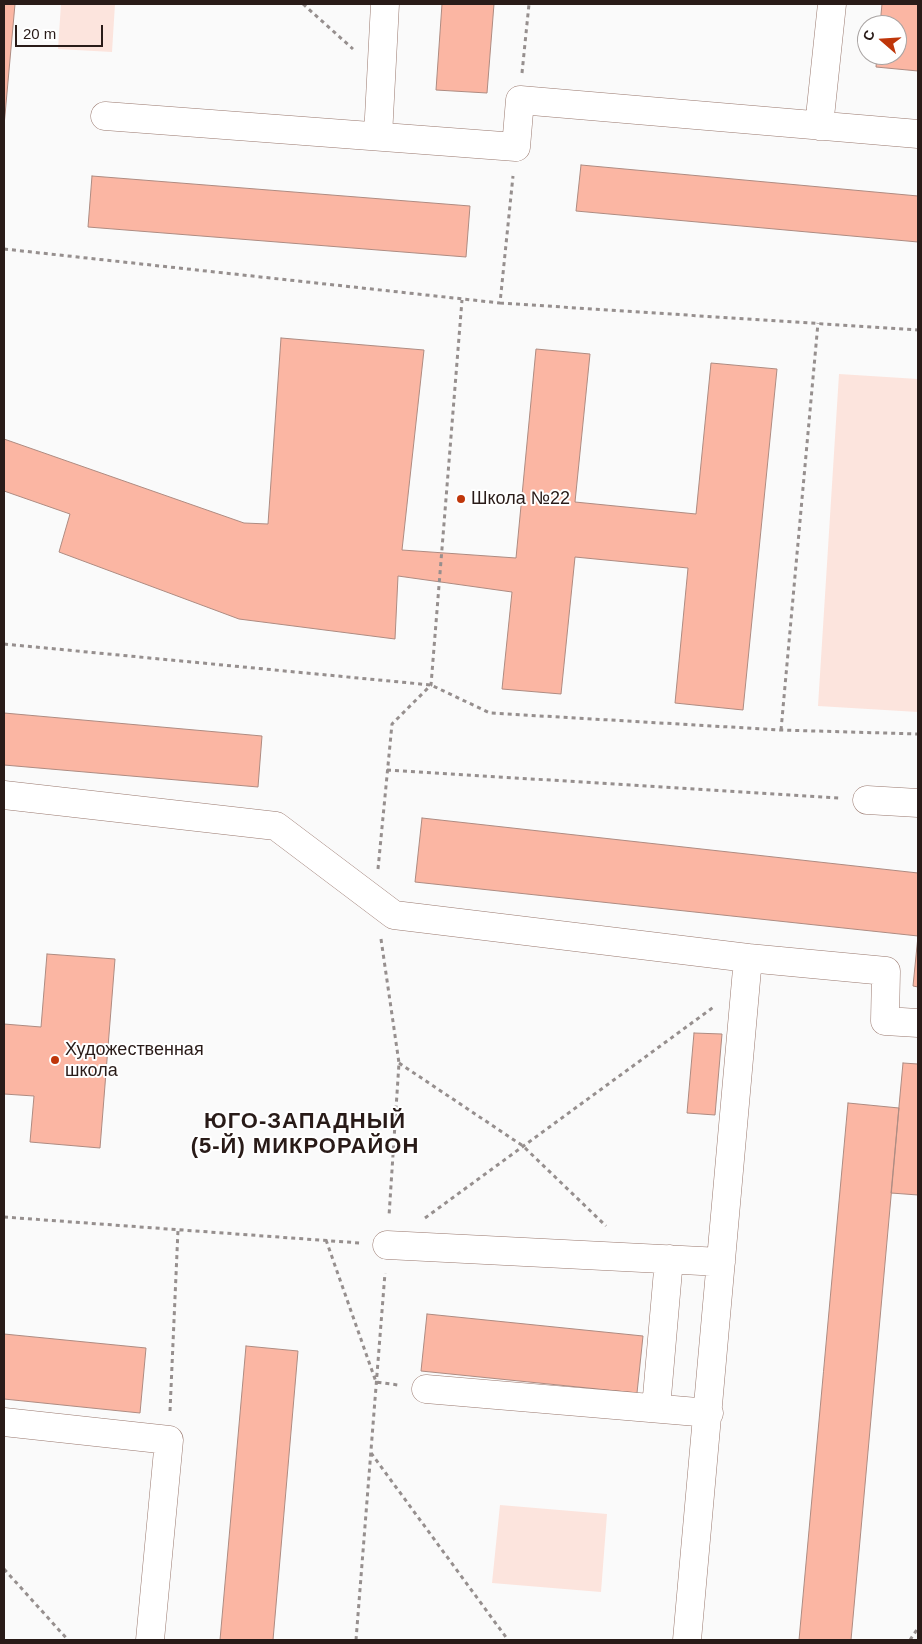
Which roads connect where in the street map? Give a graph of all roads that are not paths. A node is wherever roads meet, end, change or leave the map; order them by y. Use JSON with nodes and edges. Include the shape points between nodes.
{"nodes":[{"id":1,"x":385,"y":4,"type":"edge"},
{"id":2,"x":832,"y":4,"type":"edge"},
{"id":3,"x":105,"y":116,"type":"dead end"},
{"id":4,"x":818,"y":126,"type":"junction"},
{"id":5,"x":918,"y":134,"type":"edge"},
{"id":6,"x":378,"y":136,"type":"junction"},
{"id":7,"x":4,"y":795,"type":"edge"},
{"id":8,"x":867,"y":800,"type":"road end"},
{"id":9,"x":918,"y":803,"type":"edge"},
{"id":10,"x":747,"y":971,"type":"junction"},
{"id":11,"x":918,"y":1023,"type":"edge"},
{"id":12,"x":387,"y":1245,"type":"road end"},
{"id":13,"x":669,"y":1259,"type":"junction"},
{"id":14,"x":721,"y":1262,"type":"junction"},
{"id":15,"x":426,"y":1389,"type":"dead end"},
{"id":16,"x":656,"y":1408,"type":"junction"},
{"id":17,"x":709,"y":1413,"type":"junction"},
{"id":18,"x":4,"y":1422,"type":"edge"},
{"id":19,"x":150,"y":1640,"type":"edge"},
{"id":20,"x":687,"y":1640,"type":"edge"}],
"edges":[{"from":1,"to":6,"type":"lane"},
{"from":2,"to":4,"type":"lane"},
{"from":3,"to":6,"type":"lane"},
{"from":4,"to":5,"type":"lane"},
{"from":4,"to":6,"type":"lane","via":[[520,100],[516,147]]},
{"from":7,"to":10,"type":"lane","via":[[276,826],[394,914]]},
{"from":8,"to":9,"type":"lane"},
{"from":10,"to":11,"type":"lane","via":[[886,971],[885,1021]]},
{"from":10,"to":14,"type":"lane"},
{"from":12,"to":13,"type":"lane"},
{"from":13,"to":14,"type":"lane"},
{"from":13,"to":16,"type":"lane"},
{"from":14,"to":17,"type":"lane"},
{"from":15,"to":16,"type":"lane"},
{"from":16,"to":17,"type":"lane"},
{"from":17,"to":20,"type":"lane"},
{"from":18,"to":19,"type":"lane","via":[[169,1440]]}]}
